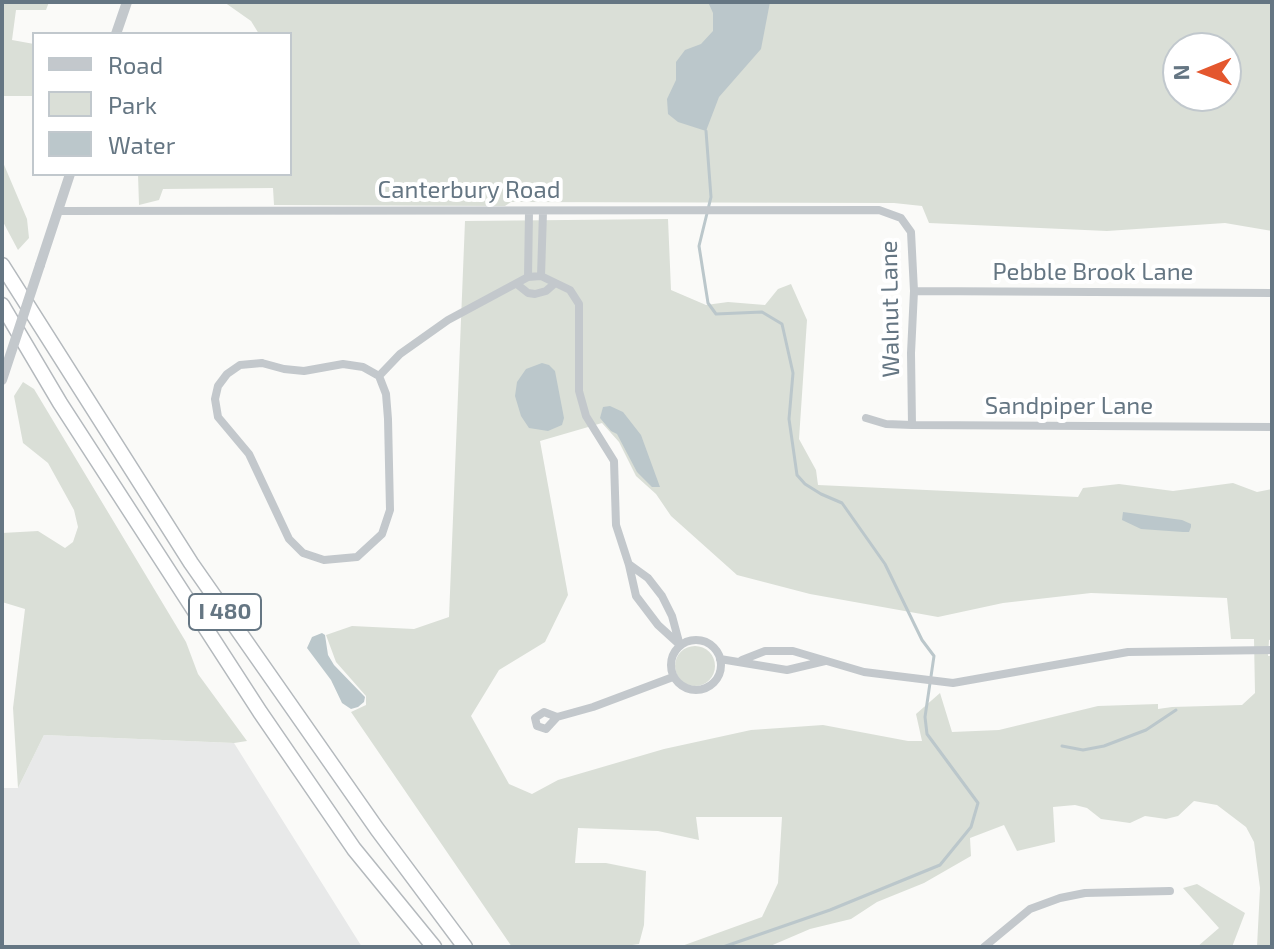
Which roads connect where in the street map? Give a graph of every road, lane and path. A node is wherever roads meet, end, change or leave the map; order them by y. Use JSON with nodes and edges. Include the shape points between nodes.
{"nodes":[{"id":1,"x":127,"y":2,"type":"edge"},
{"id":2,"x":117,"y":32,"type":"edge"},
{"id":3,"x":69,"y":176,"type":"edge"},
{"id":4,"x":879,"y":210,"type":"joint"},
{"id":5,"x":59,"y":211,"type":"junction"},
{"id":6,"x":529,"y":212,"type":"junction"},
{"id":7,"x":543,"y":212,"type":"junction"},
{"id":8,"x":2,"y":265,"type":"edge"},
{"id":9,"x":541,"y":276,"type":"junction"},
{"id":10,"x":528,"y":277,"type":"junction"},
{"id":11,"x":554,"y":284,"type":"junction"},
{"id":12,"x":518,"y":285,"type":"junction"},
{"id":13,"x":914,"y":291,"type":"junction"},
{"id":14,"x":1272,"y":293,"type":"edge"},
{"id":15,"x":2,"y":305,"type":"edge"},
{"id":16,"x":379,"y":376,"type":"junction"},
{"id":17,"x":2,"y":380,"type":"edge"},
{"id":18,"x":866,"y":418,"type":"dead end"},
{"id":19,"x":912,"y":425,"type":"junction"},
{"id":20,"x":1272,"y":427,"type":"edge"},
{"id":21,"x":629,"y":565,"type":"junction"},
{"id":22,"x":680,"y":645,"type":"junction"},
{"id":23,"x":1272,"y":650,"type":"edge"},
{"id":24,"x":720,"y":659,"type":"junction"},
{"id":25,"x":742,"y":660,"type":"junction"},
{"id":26,"x":825,"y":660,"type":"junction"},
{"id":27,"x":673,"y":677,"type":"junction"},
{"id":28,"x":557,"y":717,"type":"dead end"},
{"id":29,"x":1170,"y":891,"type":"dead end"},
{"id":30,"x":434,"y":947,"type":"edge"},
{"id":31,"x":465,"y":947,"type":"edge"},
{"id":32,"x":984,"y":947,"type":"edge"}],
"edges":[{"from":1,"to":2,"type":"street"},
{"from":3,"to":5,"type":"street"},
{"from":4,"to":7,"type":"street","name":"Canterbury Road"},
{"from":4,"to":13,"type":"street","name":"Walnut Lane","via":[[901,218],[911,232]]},
{"from":5,"to":6,"type":"street","name":"Canterbury Road"},
{"from":5,"to":17,"type":"street","bridge":true},
{"from":6,"to":7,"type":"street","name":"Canterbury Road"},
{"from":6,"to":10,"type":"street"},
{"from":7,"to":9,"type":"street"},
{"from":8,"to":31,"type":"highway","number":"I 480","via":[[191,563]]},
{"from":9,"to":10,"type":"street"},
{"from":9,"to":11,"type":"street"},
{"from":10,"to":12,"type":"street"},
{"from":11,"to":12,"type":"street","via":[[535,294]]},
{"from":11,"to":21,"type":"street","via":[[570,290],[579,304],[579,391],[586,416],[614,461],[616,525]]},
{"from":12,"to":16,"type":"street","via":[[424,334]]},
{"from":13,"to":14,"type":"street","name":"Pebble Brook Lane"},
{"from":13,"to":19,"type":"street","name":"Walnut Lane"},
{"from":15,"to":30,"type":"highway","number":"I 480","via":[[260,712],[354,849]]},
{"from":16,"to":16,"type":"street","via":[[343,364],[304,371],[262,363],[240,365],[218,386],[218,417],[249,454],[289,539],[303,553],[324,560],[357,557],[382,534],[390,510],[391,464],[386,394]]},
{"from":18,"to":19,"type":"street","name":"Sandpiper Lane"},
{"from":19,"to":20,"type":"street","name":"Sandpiper Lane"},
{"from":21,"to":22,"type":"street","via":[[636,596]]},
{"from":21,"to":22,"type":"street","via":[[662,596]]},
{"from":22,"to":24,"type":"street","via":[[704,642]]},
{"from":22,"to":27,"type":"street","via":[[671,660]]},
{"from":23,"to":26,"type":"street","via":[[1128,652],[953,683],[864,672]]},
{"from":24,"to":25,"type":"street"},
{"from":24,"to":27,"type":"street","via":[[719,675],[708,687],[692,691]]},
{"from":25,"to":26,"type":"street","via":[[787,670]]},
{"from":25,"to":26,"type":"street","via":[[765,651],[793,651]]},
{"from":27,"to":28,"type":"street"},
{"from":29,"to":32,"type":"street","via":[[1060,898],[1030,909]]}]}
